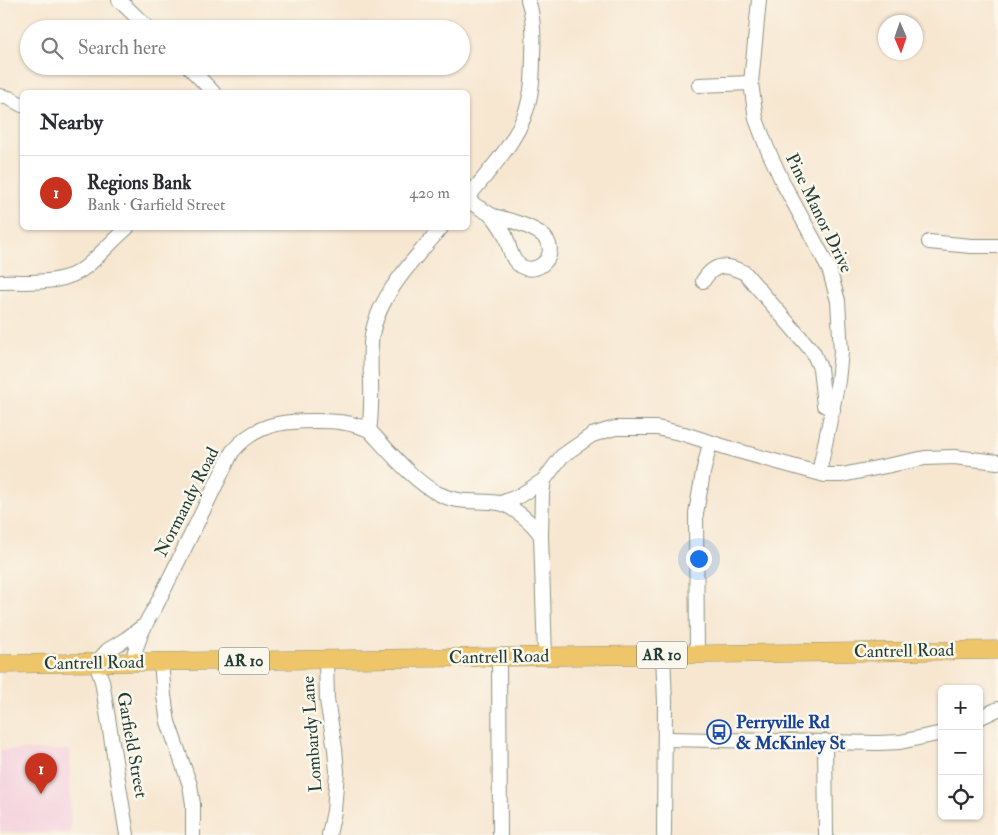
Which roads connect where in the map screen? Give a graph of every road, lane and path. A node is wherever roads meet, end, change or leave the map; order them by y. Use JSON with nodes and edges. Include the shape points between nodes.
{"nodes":[{"id":1,"x":119,"y":0,"type":"edge"},
{"id":2,"x":528,"y":0,"type":"edge"},
{"id":3,"x":759,"y":0,"type":"edge"},
{"id":4,"x":140,"y":20,"type":"edge"},
{"id":5,"x":197,"y":75,"type":"edge"},
{"id":6,"x":751,"y":83,"type":"junction"},
{"id":7,"x":699,"y":85,"type":"dead end"},
{"id":8,"x":211,"y":90,"type":"edge"},
{"id":9,"x":0,"y":96,"type":"edge"},
{"id":10,"x":20,"y":103,"type":"edge"},
{"id":11,"x":470,"y":194,"type":"edge"},
{"id":12,"x":470,"y":202,"type":"edge"},
{"id":13,"x":493,"y":216,"type":"dead end"},
{"id":14,"x":122,"y":230,"type":"edge"},
{"id":15,"x":439,"y":230,"type":"edge"},
{"id":16,"x":928,"y":242,"type":"dead end"},
{"id":17,"x":998,"y":246,"type":"edge"},
{"id":18,"x":703,"y":281,"type":"dead end"},
{"id":19,"x":0,"y":282,"type":"edge"},
{"id":20,"x":833,"y":410,"type":"junction"},
{"id":21,"x":369,"y":430,"type":"junction"},
{"id":22,"x":710,"y":443,"type":"junction"},
{"id":23,"x":998,"y":462,"type":"edge"},
{"id":24,"x":819,"y":473,"type":"junction"},
{"id":25,"x":544,"y":480,"type":"junction"},
{"id":26,"x":501,"y":503,"type":"junction"},
{"id":27,"x":541,"y":536,"type":"junction"},
{"id":28,"x":143,"y":626,"type":"junction"},
{"id":29,"x":998,"y":650,"type":"edge"},
{"id":30,"x":663,"y":654,"type":"junction"},
{"id":31,"x":696,"y":654,"type":"junction"},
{"id":32,"x":545,"y":656,"type":"junction"},
{"id":33,"x":499,"y":657,"type":"junction"},
{"id":34,"x":326,"y":660,"type":"junction"},
{"id":35,"x":132,"y":662,"type":"junction"},
{"id":36,"x":161,"y":662,"type":"junction"},
{"id":37,"x":96,"y":663,"type":"junction"},
{"id":38,"x":0,"y":664,"type":"edge"},
{"id":39,"x":998,"y":710,"type":"edge"},
{"id":40,"x":983,"y":716,"type":"edge"},
{"id":41,"x":938,"y":734,"type":"edge"},
{"id":42,"x":664,"y":739,"type":"junction"},
{"id":43,"x":825,"y":741,"type":"junction"},
{"id":44,"x":127,"y":835,"type":"edge"},
{"id":45,"x":193,"y":835,"type":"edge"},
{"id":46,"x":329,"y":835,"type":"edge"},
{"id":47,"x":500,"y":835,"type":"edge"},
{"id":48,"x":664,"y":835,"type":"edge"},
{"id":49,"x":826,"y":835,"type":"edge"}],
"edges":[{"from":1,"to":4,"type":"street"},
{"from":2,"to":11,"type":"street","via":[[534,37],[533,78],[526,110],[510,143]]},
{"from":3,"to":6,"type":"street","name":"Pine Manor Drive"},
{"from":5,"to":8,"type":"street"},
{"from":6,"to":7,"type":"street"},
{"from":6,"to":20,"type":"street","name":"Pine Manor Drive","via":[[756,118],[767,148],[822,255],[835,289],[841,352]]},
{"from":9,"to":10,"type":"street"},
{"from":12,"to":13,"type":"street"},
{"from":14,"to":19,"type":"street","via":[[86,267],[67,277],[47,281]]},
{"from":15,"to":21,"type":"street","via":[[394,285],[378,311],[371,341]]},
{"from":16,"to":17,"type":"street"},
{"from":18,"to":20,"type":"street","via":[[721,266],[734,267],[746,273],[813,352],[820,368],[824,405]]},
{"from":20,"to":24,"type":"street","name":"Pine Manor Drive"},
{"from":21,"to":26,"type":"street","name":"Normandy Road","via":[[417,478],[438,494],[462,501]]},
{"from":21,"to":28,"type":"street","name":"Normandy Road","via":[[349,423],[291,421],[265,427],[239,444]]},
{"from":22,"to":24,"type":"street"},
{"from":22,"to":25,"type":"street","via":[[657,428],[615,428],[569,449]]},
{"from":22,"to":31,"type":"street","via":[[696,513]]},
{"from":23,"to":24,"type":"street","via":[[954,457],[925,458],[842,475]]},
{"from":25,"to":26,"type":"street","name":"Normandy Road"},
{"from":25,"to":27,"type":"street"},
{"from":26,"to":27,"type":"street","name":"Normandy Road","via":[[525,518]]},
{"from":27,"to":32,"type":"street"},
{"from":28,"to":35,"type":"street","name":"Normandy Road"},
{"from":28,"to":37,"type":"street","name":"Normandy Road","via":[[108,650]]},
{"from":29,"to":31,"type":"main road","name":"Cantrell Road","number":"AR 10"},
{"from":30,"to":31,"type":"main road","name":"Cantrell Road","number":"AR 10"},
{"from":30,"to":32,"type":"main road","name":"Cantrell Road","number":"AR 10"},
{"from":30,"to":42,"type":"street"},
{"from":32,"to":33,"type":"main road","name":"Cantrell Road","number":"AR 10"},
{"from":33,"to":34,"type":"main road","name":"Cantrell Road","number":"AR 10"},
{"from":33,"to":47,"type":"street"},
{"from":34,"to":36,"type":"main road","name":"Cantrell Road","number":"AR 10"},
{"from":34,"to":46,"type":"street","name":"Lombardy Lane","via":[[327,700],[337,772]]},
{"from":35,"to":36,"type":"main road","name":"Cantrell Road","number":"AR 10"},
{"from":35,"to":37,"type":"main road","name":"Cantrell Road","number":"AR 10"},
{"from":36,"to":45,"type":"street","via":[[168,722],[190,785]]},
{"from":37,"to":38,"type":"main road","name":"Cantrell Road","number":"AR 10"},
{"from":37,"to":44,"type":"street","name":"Garfield Street","via":[[102,682]]},
{"from":39,"to":40,"type":"street"},
{"from":41,"to":43,"type":"street","via":[[900,742]]},
{"from":42,"to":43,"type":"street"},
{"from":42,"to":48,"type":"street"},
{"from":43,"to":49,"type":"street"}]}
